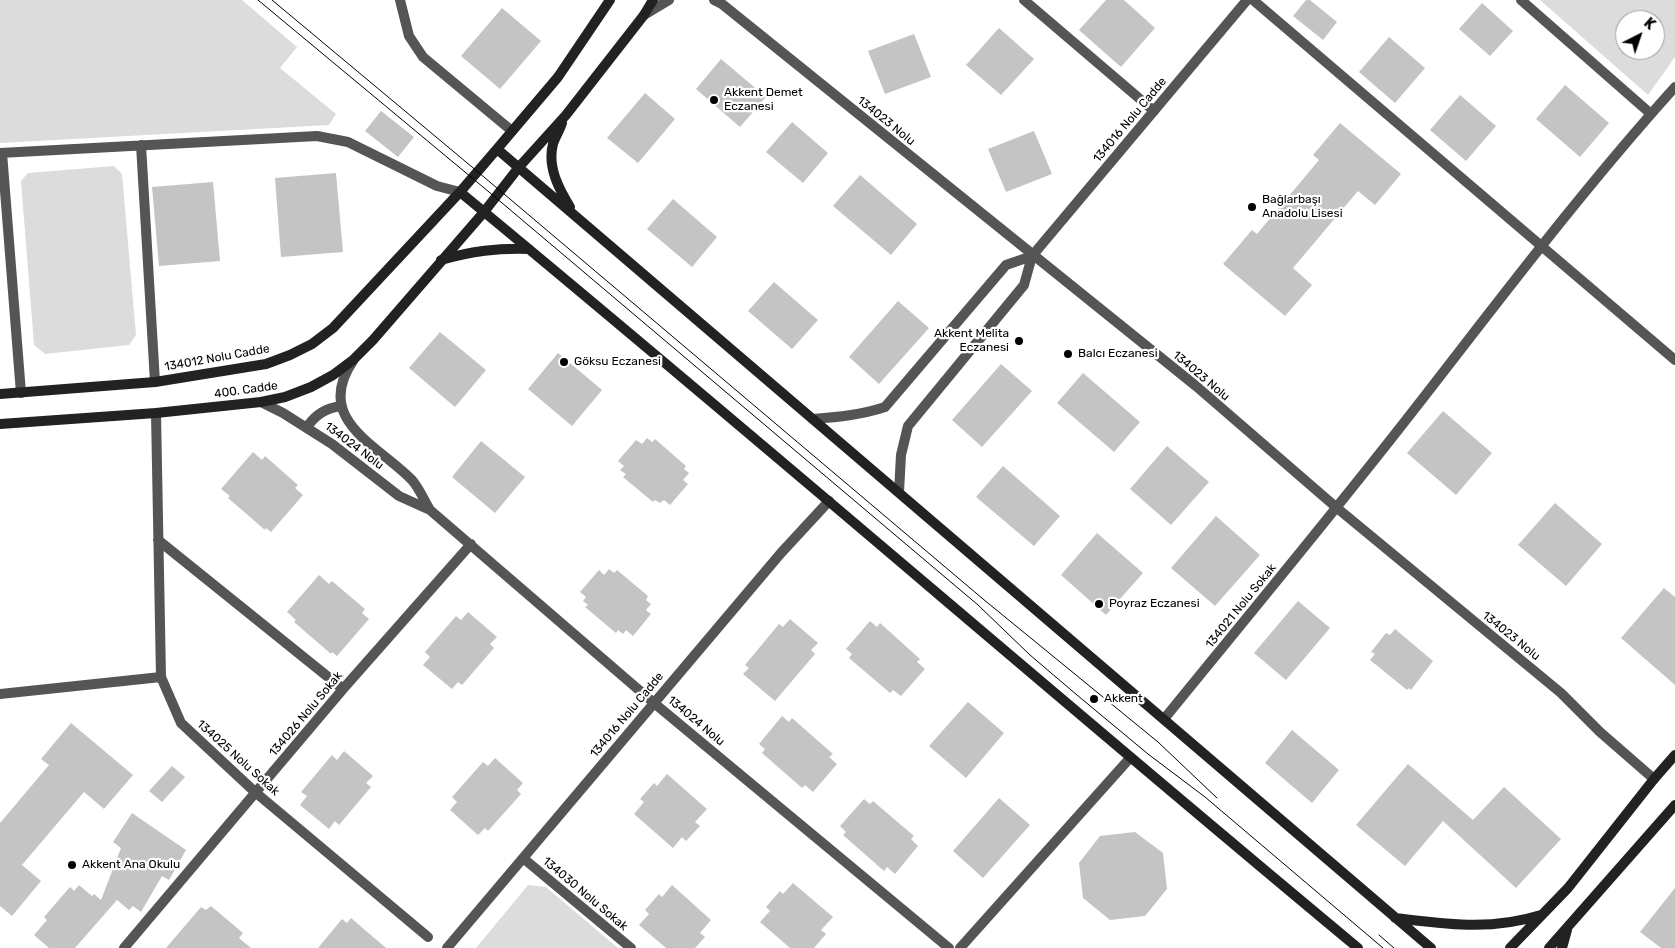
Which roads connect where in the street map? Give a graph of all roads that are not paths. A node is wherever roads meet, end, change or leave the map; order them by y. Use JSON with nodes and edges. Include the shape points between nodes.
{"nodes":[{"id":1,"x":400,"y":0,"type":"edge"},
{"id":2,"x":610,"y":0,"type":"edge"},
{"id":3,"x":653,"y":0,"type":"edge"},
{"id":4,"x":669,"y":0,"type":"edge"},
{"id":5,"x":1024,"y":0,"type":"edge"},
{"id":6,"x":1246,"y":0,"type":"edge"},
{"id":7,"x":1253,"y":0,"type":"edge"},
{"id":8,"x":1521,"y":0,"type":"edge"},
{"id":9,"x":719,"y":1,"type":"edge"},
{"id":10,"x":644,"y":15,"type":"junction"},
{"id":11,"x":1675,"y":87,"type":"edge"},
{"id":12,"x":1154,"y":111,"type":"junction"},
{"id":13,"x":1650,"y":114,"type":"junction"},
{"id":14,"x":566,"y":115,"type":"junction"},
{"id":15,"x":512,"y":131,"type":"junction"},
{"id":16,"x":141,"y":146,"type":"junction"},
{"id":17,"x":497,"y":149,"type":"junction"},
{"id":18,"x":1,"y":153,"type":"edge"},
{"id":19,"x":519,"y":167,"type":"junction"},
{"id":20,"x":460,"y":192,"type":"junction"},
{"id":21,"x":484,"y":212,"type":"junction"},
{"id":22,"x":574,"y":215,"type":"junction"},
{"id":23,"x":1542,"y":246,"type":"junction"},
{"id":24,"x":529,"y":249,"type":"junction"},
{"id":25,"x":1032,"y":256,"type":"junction"},
{"id":26,"x":440,"y":261,"type":"junction"},
{"id":27,"x":353,"y":360,"type":"junction"},
{"id":28,"x":1675,"y":360,"type":"edge"},
{"id":29,"x":155,"y":382,"type":"junction"},
{"id":30,"x":21,"y":393,"type":"junction"},
{"id":31,"x":0,"y":394,"type":"edge"},
{"id":32,"x":262,"y":402,"type":"junction"},
{"id":33,"x":342,"y":406,"type":"junction"},
{"id":34,"x":156,"y":413,"type":"junction"},
{"id":35,"x":813,"y":419,"type":"junction"},
{"id":36,"x":0,"y":424,"type":"edge"},
{"id":37,"x":307,"y":428,"type":"junction"},
{"id":38,"x":899,"y":492,"type":"junction"},
{"id":39,"x":829,"y":501,"type":"junction"},
{"id":40,"x":1337,"y":508,"type":"junction"},
{"id":41,"x":430,"y":510,"type":"junction"},
{"id":42,"x":158,"y":540,"type":"junction"},
{"id":43,"x":470,"y":544,"type":"junction"},
{"id":44,"x":161,"y":676,"type":"junction"},
{"id":45,"x":342,"y":689,"type":"junction"},
{"id":46,"x":0,"y":694,"type":"edge"},
{"id":47,"x":654,"y":703,"type":"junction"},
{"id":48,"x":1164,"y":719,"type":"junction"},
{"id":49,"x":1675,"y":755,"type":"edge"},
{"id":50,"x":1130,"y":758,"type":"junction"},
{"id":51,"x":1654,"y":779,"type":"junction"},
{"id":52,"x":256,"y":792,"type":"junction"},
{"id":53,"x":1675,"y":805,"type":"edge"},
{"id":54,"x":523,"y":858,"type":"junction"},
{"id":55,"x":1542,"y":915,"type":"junction"},
{"id":56,"x":1395,"y":918,"type":"junction"},
{"id":57,"x":1567,"y":928,"type":"junction"},
{"id":58,"x":428,"y":937,"type":"dead end"},
{"id":59,"x":124,"y":948,"type":"edge"},
{"id":60,"x":447,"y":948,"type":"edge"},
{"id":61,"x":631,"y":948,"type":"edge"},
{"id":62,"x":949,"y":948,"type":"edge"},
{"id":63,"x":960,"y":948,"type":"edge"},
{"id":64,"x":1357,"y":948,"type":"edge"},
{"id":65,"x":1431,"y":948,"type":"edge"},
{"id":66,"x":1510,"y":948,"type":"edge"},
{"id":67,"x":1549,"y":948,"type":"edge"},
{"id":68,"x":1562,"y":948,"type":"edge"}],
"edges":[{"from":1,"to":15,"type":"street","via":[[409,36],[423,57]]},
{"from":2,"to":15,"type":"main road","name":"134012 Nolu Cadde","via":[[558,77]]},
{"from":3,"to":10,"type":"main road"},
{"from":4,"to":10,"type":"street"},
{"from":5,"to":12,"type":"street"},
{"from":6,"to":12,"type":"street","name":"134016 Nolu Cadde"},
{"from":7,"to":23,"type":"street"},
{"from":8,"to":13,"type":"street"},
{"from":9,"to":25,"type":"street","name":"134023 Nolu"},
{"from":10,"to":14,"type":"main road"},
{"from":11,"to":13,"type":"street","name":"134021 Nolu Sokak"},
{"from":12,"to":25,"type":"street","name":"134016 Nolu Cadde"},
{"from":13,"to":23,"type":"street","name":"134021 Nolu Sokak"},
{"from":14,"to":19,"type":"main road","name":"400. Cadde"},
{"from":14,"to":22,"type":"main road","via":[[553,146],[553,163],[556,183]]},
{"from":15,"to":17,"type":"main road","name":"134012 Nolu Cadde"},
{"from":16,"to":18,"type":"street"},
{"from":16,"to":20,"type":"street","via":[[317,136],[348,142],[437,186]]},
{"from":16,"to":29,"type":"street"},
{"from":17,"to":19,"type":"main road"},
{"from":17,"to":20,"type":"main road","name":"134012 Nolu Cadde"},
{"from":18,"to":30,"type":"street"},
{"from":19,"to":21,"type":"main road","name":"400. Cadde"},
{"from":19,"to":22,"type":"main road"},
{"from":20,"to":21,"type":"main road"},
{"from":20,"to":29,"type":"main road","name":"134012 Nolu Cadde","via":[[339,322],[312,344],[266,364]]},
{"from":21,"to":24,"type":"main road"},
{"from":21,"to":26,"type":"main road","name":"400. Cadde"},
{"from":22,"to":35,"type":"main road"},
{"from":23,"to":28,"type":"street"},
{"from":23,"to":40,"type":"street","name":"134021 Nolu Sokak"},
{"from":24,"to":26,"type":"main road","via":[[485,250]]},
{"from":24,"to":39,"type":"main road"},
{"from":25,"to":35,"type":"street","via":[[1006,265],[886,407],[845,417]]},
{"from":25,"to":38,"type":"street","via":[[1024,285],[908,426],[900,455]]},
{"from":25,"to":40,"type":"street","name":"134023 Nolu","via":[[1196,386]]},
{"from":26,"to":27,"type":"main road","name":"400. Cadde"},
{"from":27,"to":32,"type":"main road","name":"400. Cadde","via":[[311,387]]},
{"from":27,"to":33,"type":"street","name":"134024 Nolu","via":[[344,377]]},
{"from":29,"to":30,"type":"main road","name":"134012 Nolu Cadde"},
{"from":30,"to":31,"type":"main road","name":"134012 Nolu Cadde"},
{"from":32,"to":34,"type":"main road","name":"400. Cadde"},
{"from":32,"to":37,"type":"street","name":"134024 Nolu"},
{"from":33,"to":37,"type":"street","via":[[317,415]]},
{"from":33,"to":41,"type":"street","name":"134024 Nolu","via":[[350,425],[413,481]]},
{"from":34,"to":36,"type":"main road","name":"400. Cadde"},
{"from":34,"to":42,"type":"street","name":"134025 Nolu Sokak"},
{"from":35,"to":38,"type":"main road"},
{"from":37,"to":41,"type":"street","name":"134024 Nolu","via":[[399,496]]},
{"from":38,"to":48,"type":"main road"},
{"from":39,"to":47,"type":"street","name":"134016 Nolu Cadde"},
{"from":39,"to":50,"type":"main road"},
{"from":40,"to":48,"type":"street","name":"134021 Nolu Sokak"},
{"from":40,"to":51,"type":"street","name":"134023 Nolu","via":[[1561,693]]},
{"from":41,"to":43,"type":"street","name":"134024 Nolu"},
{"from":42,"to":44,"type":"street","name":"134025 Nolu Sokak"},
{"from":42,"to":45,"type":"street"},
{"from":43,"to":45,"type":"street","name":"134026 Nolu Sokak"},
{"from":43,"to":47,"type":"street","name":"134024 Nolu"},
{"from":44,"to":46,"type":"street"},
{"from":44,"to":52,"type":"street","name":"134025 Nolu Sokak","via":[[181,723]]},
{"from":45,"to":52,"type":"street","name":"134026 Nolu Sokak"},
{"from":47,"to":54,"type":"street","name":"134016 Nolu Cadde"},
{"from":47,"to":62,"type":"street","name":"134024 Nolu"},
{"from":48,"to":56,"type":"main road"},
{"from":49,"to":51,"type":"main road"},
{"from":50,"to":63,"type":"street"},
{"from":50,"to":64,"type":"main road"},
{"from":51,"to":55,"type":"main road","via":[[1568,888]]},
{"from":52,"to":58,"type":"street","name":"134025 Nolu Sokak"},
{"from":52,"to":59,"type":"street","name":"134026 Nolu Sokak"},
{"from":53,"to":57,"type":"main road"},
{"from":54,"to":60,"type":"street","name":"134016 Nolu Cadde"},
{"from":54,"to":61,"type":"street","name":"134030 Nolu Sokak"},
{"from":55,"to":56,"type":"main road","via":[[1519,922],[1482,925]]},
{"from":55,"to":66,"type":"main road"},
{"from":56,"to":65,"type":"main road"},
{"from":57,"to":67,"type":"main road"},
{"from":57,"to":68,"type":"main road"}]}
